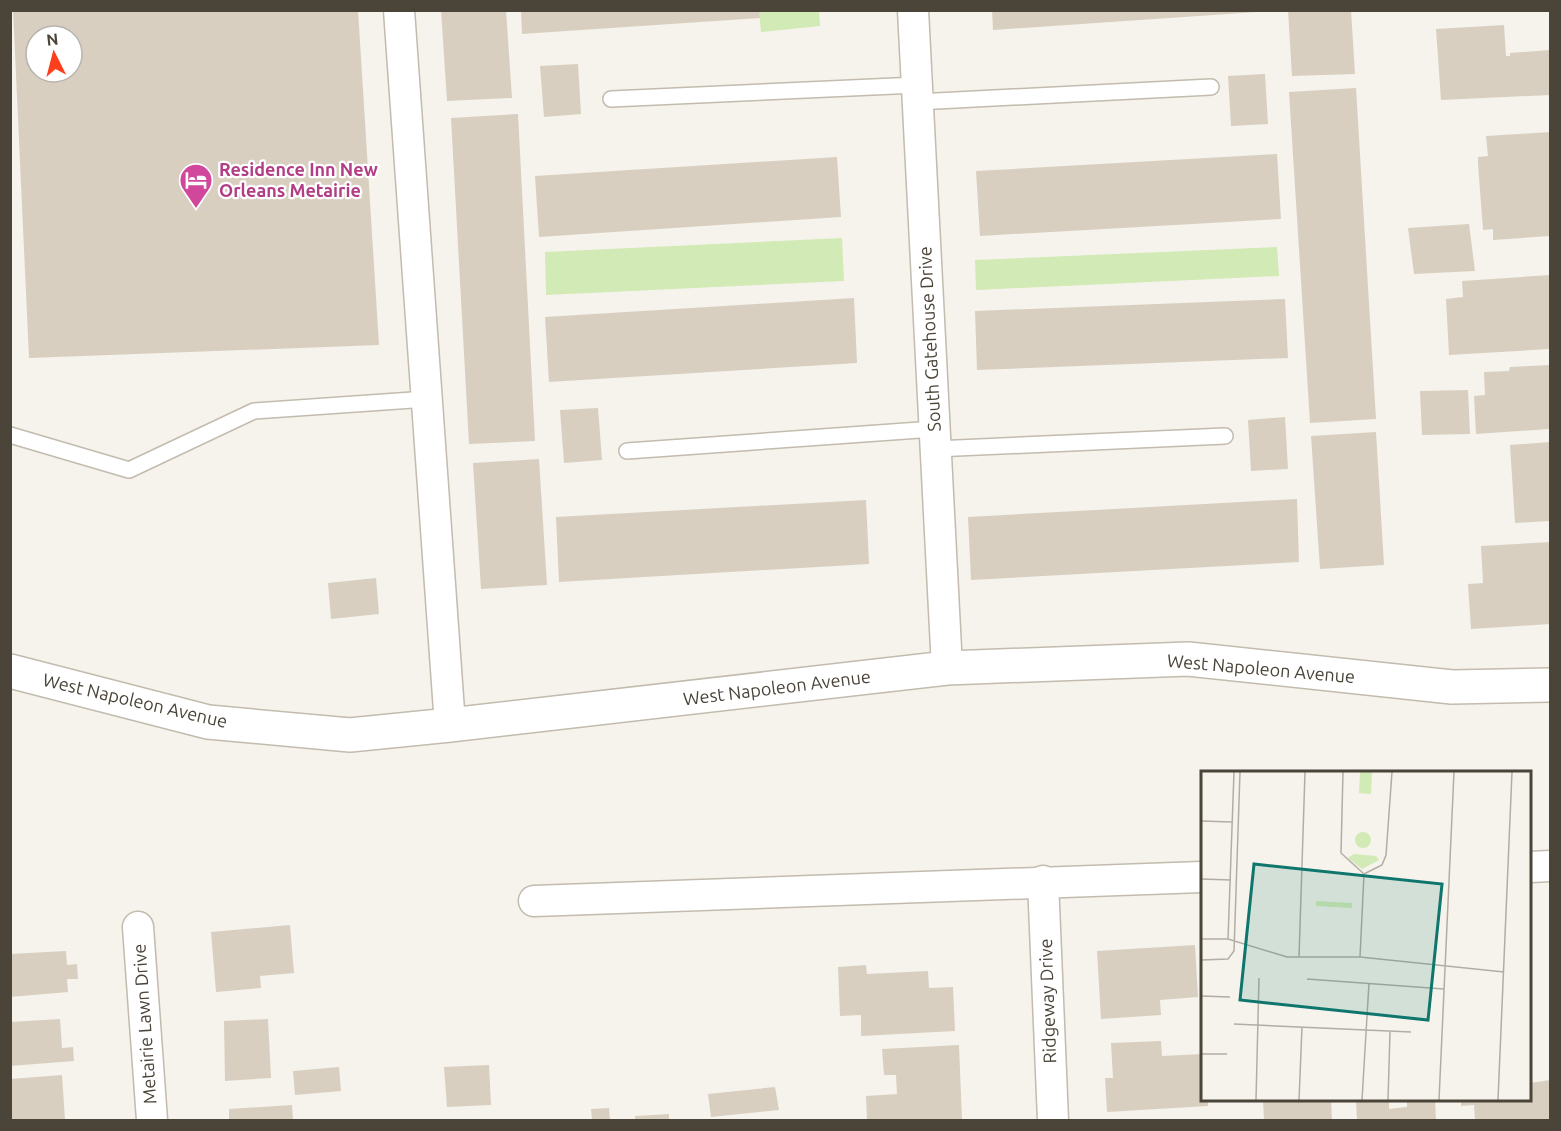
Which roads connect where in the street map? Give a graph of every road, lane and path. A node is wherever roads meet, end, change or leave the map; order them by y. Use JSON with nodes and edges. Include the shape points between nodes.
{"nodes":[{"id":1,"x":399,"y":10,"type":"edge"},
{"id":2,"x":913,"y":10,"type":"edge"},
{"id":3,"x":1211,"y":87,"type":"dead end"},
{"id":4,"x":917,"y":94,"type":"junction"},
{"id":5,"x":611,"y":99,"type":"dead end"},
{"id":6,"x":427,"y":399,"type":"junction"},
{"id":7,"x":10,"y":435,"type":"edge"},
{"id":8,"x":1226,"y":436,"type":"dead end"},
{"id":9,"x":935,"y":439,"type":"junction"},
{"id":10,"x":627,"y":451,"type":"dead end"},
{"id":11,"x":947,"y":668,"type":"junction"},
{"id":12,"x":10,"y":671,"type":"edge"},
{"id":13,"x":1551,"y":685,"type":"edge"},
{"id":14,"x":450,"y":725,"type":"junction"},
{"id":15,"x":1551,"y":866,"type":"edge"},
{"id":16,"x":1531,"y":867,"type":"edge"},
{"id":17,"x":1201,"y":877,"type":"edge"},
{"id":18,"x":1043,"y":881,"type":"junction"},
{"id":19,"x":534,"y":901,"type":"dead end"},
{"id":20,"x":138,"y":927,"type":"dead end"},
{"id":21,"x":152,"y":1120,"type":"edge"},
{"id":22,"x":1053,"y":1120,"type":"edge"}],
"edges":[{"from":1,"to":6,"type":"street"},
{"from":2,"to":4,"type":"street","name":"South Gatehouse Drive"},
{"from":3,"to":4,"type":"lane"},
{"from":4,"to":5,"type":"lane"},
{"from":4,"to":9,"type":"street","name":"South Gatehouse Drive"},
{"from":6,"to":7,"type":"lane","via":[[254,411],[129,470]]},
{"from":6,"to":14,"type":"street"},
{"from":8,"to":9,"type":"lane"},
{"from":9,"to":10,"type":"lane"},
{"from":9,"to":11,"type":"street","name":"South Gatehouse Drive"},
{"from":11,"to":13,"type":"street","name":"West Napoleon Avenue","via":[[1188,659],[1452,687]]},
{"from":11,"to":14,"type":"street","name":"West Napoleon Avenue"},
{"from":12,"to":14,"type":"street","name":"West Napoleon Avenue","via":[[207,722],[350,735]]},
{"from":15,"to":16,"type":"street"},
{"from":17,"to":18,"type":"street"},
{"from":18,"to":19,"type":"street"},
{"from":18,"to":22,"type":"street","name":"Ridgeway Drive"},
{"from":20,"to":21,"type":"street","name":"Metairie Lawn Drive"}]}
